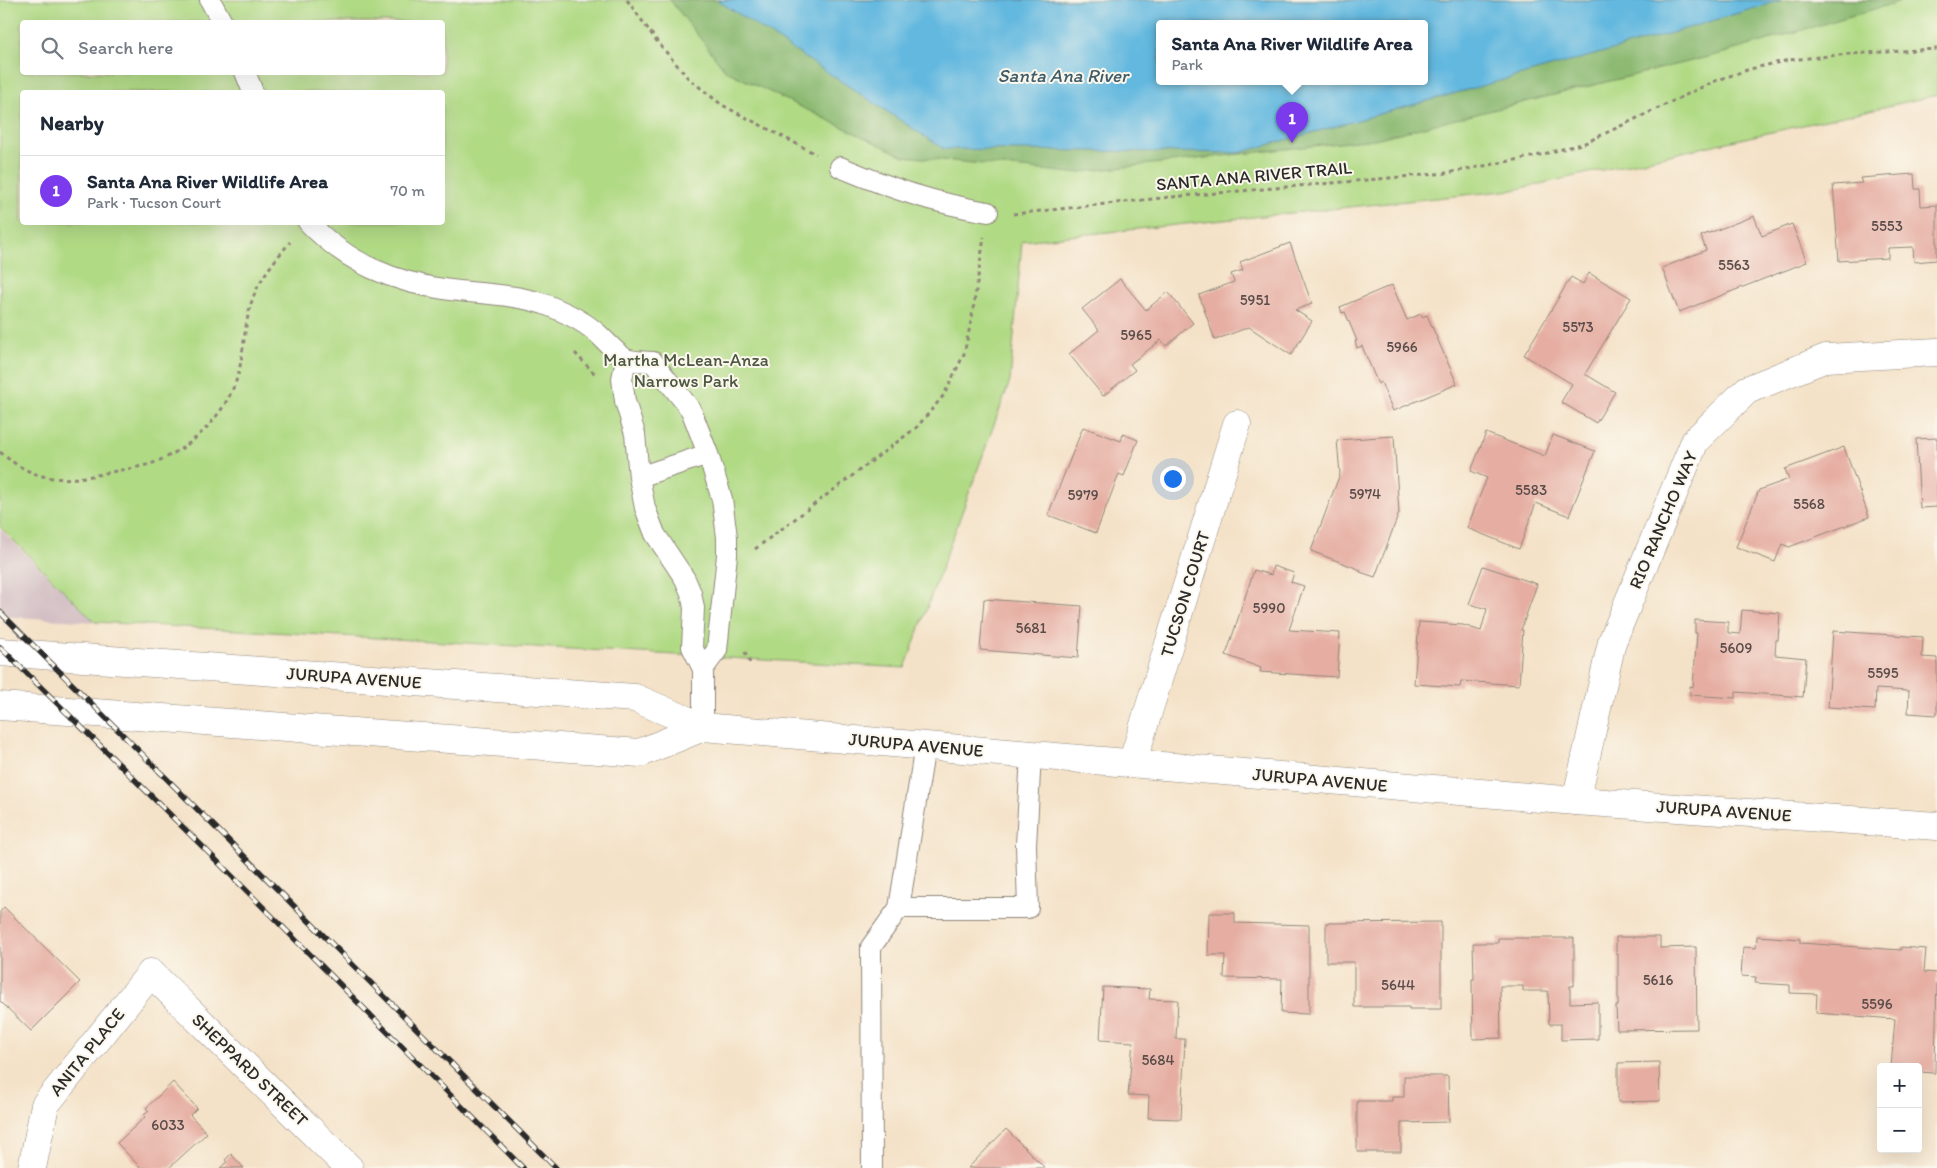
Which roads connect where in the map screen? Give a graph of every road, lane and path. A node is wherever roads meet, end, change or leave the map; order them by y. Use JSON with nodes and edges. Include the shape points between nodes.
{"nodes":[{"id":1,"x":210,"y":0,"type":"edge"},
{"id":2,"x":627,"y":0,"type":"edge"},
{"id":3,"x":221,"y":20,"type":"edge"},
{"id":4,"x":1937,"y":49,"type":"edge"},
{"id":5,"x":245,"y":75,"type":"edge"},
{"id":6,"x":252,"y":90,"type":"edge"},
{"id":7,"x":840,"y":167,"type":"joint"},
{"id":8,"x":988,"y":212,"type":"junction"},
{"id":9,"x":311,"y":225,"type":"edge"},
{"id":10,"x":293,"y":238,"type":"dead end"},
{"id":11,"x":569,"y":347,"type":"dead end"},
{"id":12,"x":1937,"y":352,"type":"edge"},
{"id":13,"x":626,"y":359,"type":"junction"},
{"id":14,"x":626,"y":401,"type":"junction"},
{"id":15,"x":1237,"y":424,"type":"dead end"},
{"id":16,"x":0,"y":452,"type":"edge"},
{"id":17,"x":708,"y":454,"type":"junction"},
{"id":18,"x":639,"y":477,"type":"junction"},
{"id":19,"x":727,"y":555,"type":"junction"},
{"id":20,"x":0,"y":652,"type":"edge"},
{"id":21,"x":703,"y":669,"type":"junction"},
{"id":22,"x":0,"y":706,"type":"edge"},
{"id":23,"x":703,"y":727,"type":"junction"},
{"id":24,"x":925,"y":746,"type":"junction"},
{"id":25,"x":1031,"y":755,"type":"junction"},
{"id":26,"x":1132,"y":764,"type":"junction"},
{"id":27,"x":1576,"y":801,"type":"junction"},
{"id":28,"x":1937,"y":826,"type":"edge"},
{"id":29,"x":899,"y":908,"type":"junction"},
{"id":30,"x":150,"y":973,"type":"joint"},
{"id":31,"x":32,"y":1168,"type":"edge"},
{"id":32,"x":350,"y":1168,"type":"edge"},
{"id":33,"x":872,"y":1168,"type":"edge"}],
"edges":[{"from":1,"to":3,"type":"lane"},
{"from":2,"to":7,"type":"path","via":[[688,78],[722,105]]},
{"from":4,"to":8,"type":"path","name":"SANTA ANA RIVER TRAIL","via":[[1790,60],[1750,69],[1715,81],[1584,143],[1447,173],[1019,214]]},
{"from":5,"to":6,"type":"lane"},
{"from":7,"to":8,"type":"lane","via":[[950,206]]},
{"from":8,"to":19,"type":"path","via":[[964,354],[944,395],[917,427],[754,549]]},
{"from":9,"to":13,"type":"lane","via":[[323,238],[360,264],[405,282],[507,296],[542,304],[575,317]]},
{"from":10,"to":16,"type":"path","via":[[255,293],[238,374],[230,396],[217,417],[189,444],[151,464],[79,479],[43,478],[14,464]]},
{"from":11,"to":14,"type":"path","via":[[594,372],[610,407]]},
{"from":12,"to":27,"type":"main road","name":"RIO RANCHO WAY","via":[[1826,358],[1747,390],[1696,442],[1612,642]]},
{"from":13,"to":14,"type":"lane","via":[[622,379]]},
{"from":13,"to":17,"type":"lane","via":[[652,362],[691,410]]},
{"from":14,"to":18,"type":"lane","via":[[635,434]]},
{"from":15,"to":26,"type":"main road","name":"TUCSON COURT"},
{"from":17,"to":18,"type":"lane"},
{"from":17,"to":19,"type":"lane","via":[[722,499]]},
{"from":18,"to":21,"type":"lane","via":[[645,508],[655,534],[691,593],[694,608],[692,647]]},
{"from":19,"to":21,"type":"lane","via":[[717,650]]},
{"from":20,"to":23,"type":"main road","name":"JURUPA AVENUE","via":[[635,698]]},
{"from":21,"to":23,"type":"lane"},
{"from":22,"to":23,"type":"main road","name":"JURUPA AVENUE","via":[[640,753]]},
{"from":23,"to":24,"type":"main road","name":"JURUPA AVENUE"},
{"from":24,"to":25,"type":"main road","name":"JURUPA AVENUE"},
{"from":24,"to":29,"type":"lane"},
{"from":25,"to":26,"type":"main road","name":"JURUPA AVENUE"},
{"from":25,"to":29,"type":"lane","via":[[1026,845],[1028,908]]},
{"from":26,"to":27,"type":"main road","name":"JURUPA AVENUE"},
{"from":27,"to":28,"type":"main road","name":"JURUPA AVENUE"},
{"from":29,"to":33,"type":"lane","via":[[871,947]]},
{"from":30,"to":31,"type":"main road","name":"ANITA PLACE","via":[[45,1105]]},
{"from":30,"to":32,"type":"main road","name":"SHEPPARD STREET"}]}
